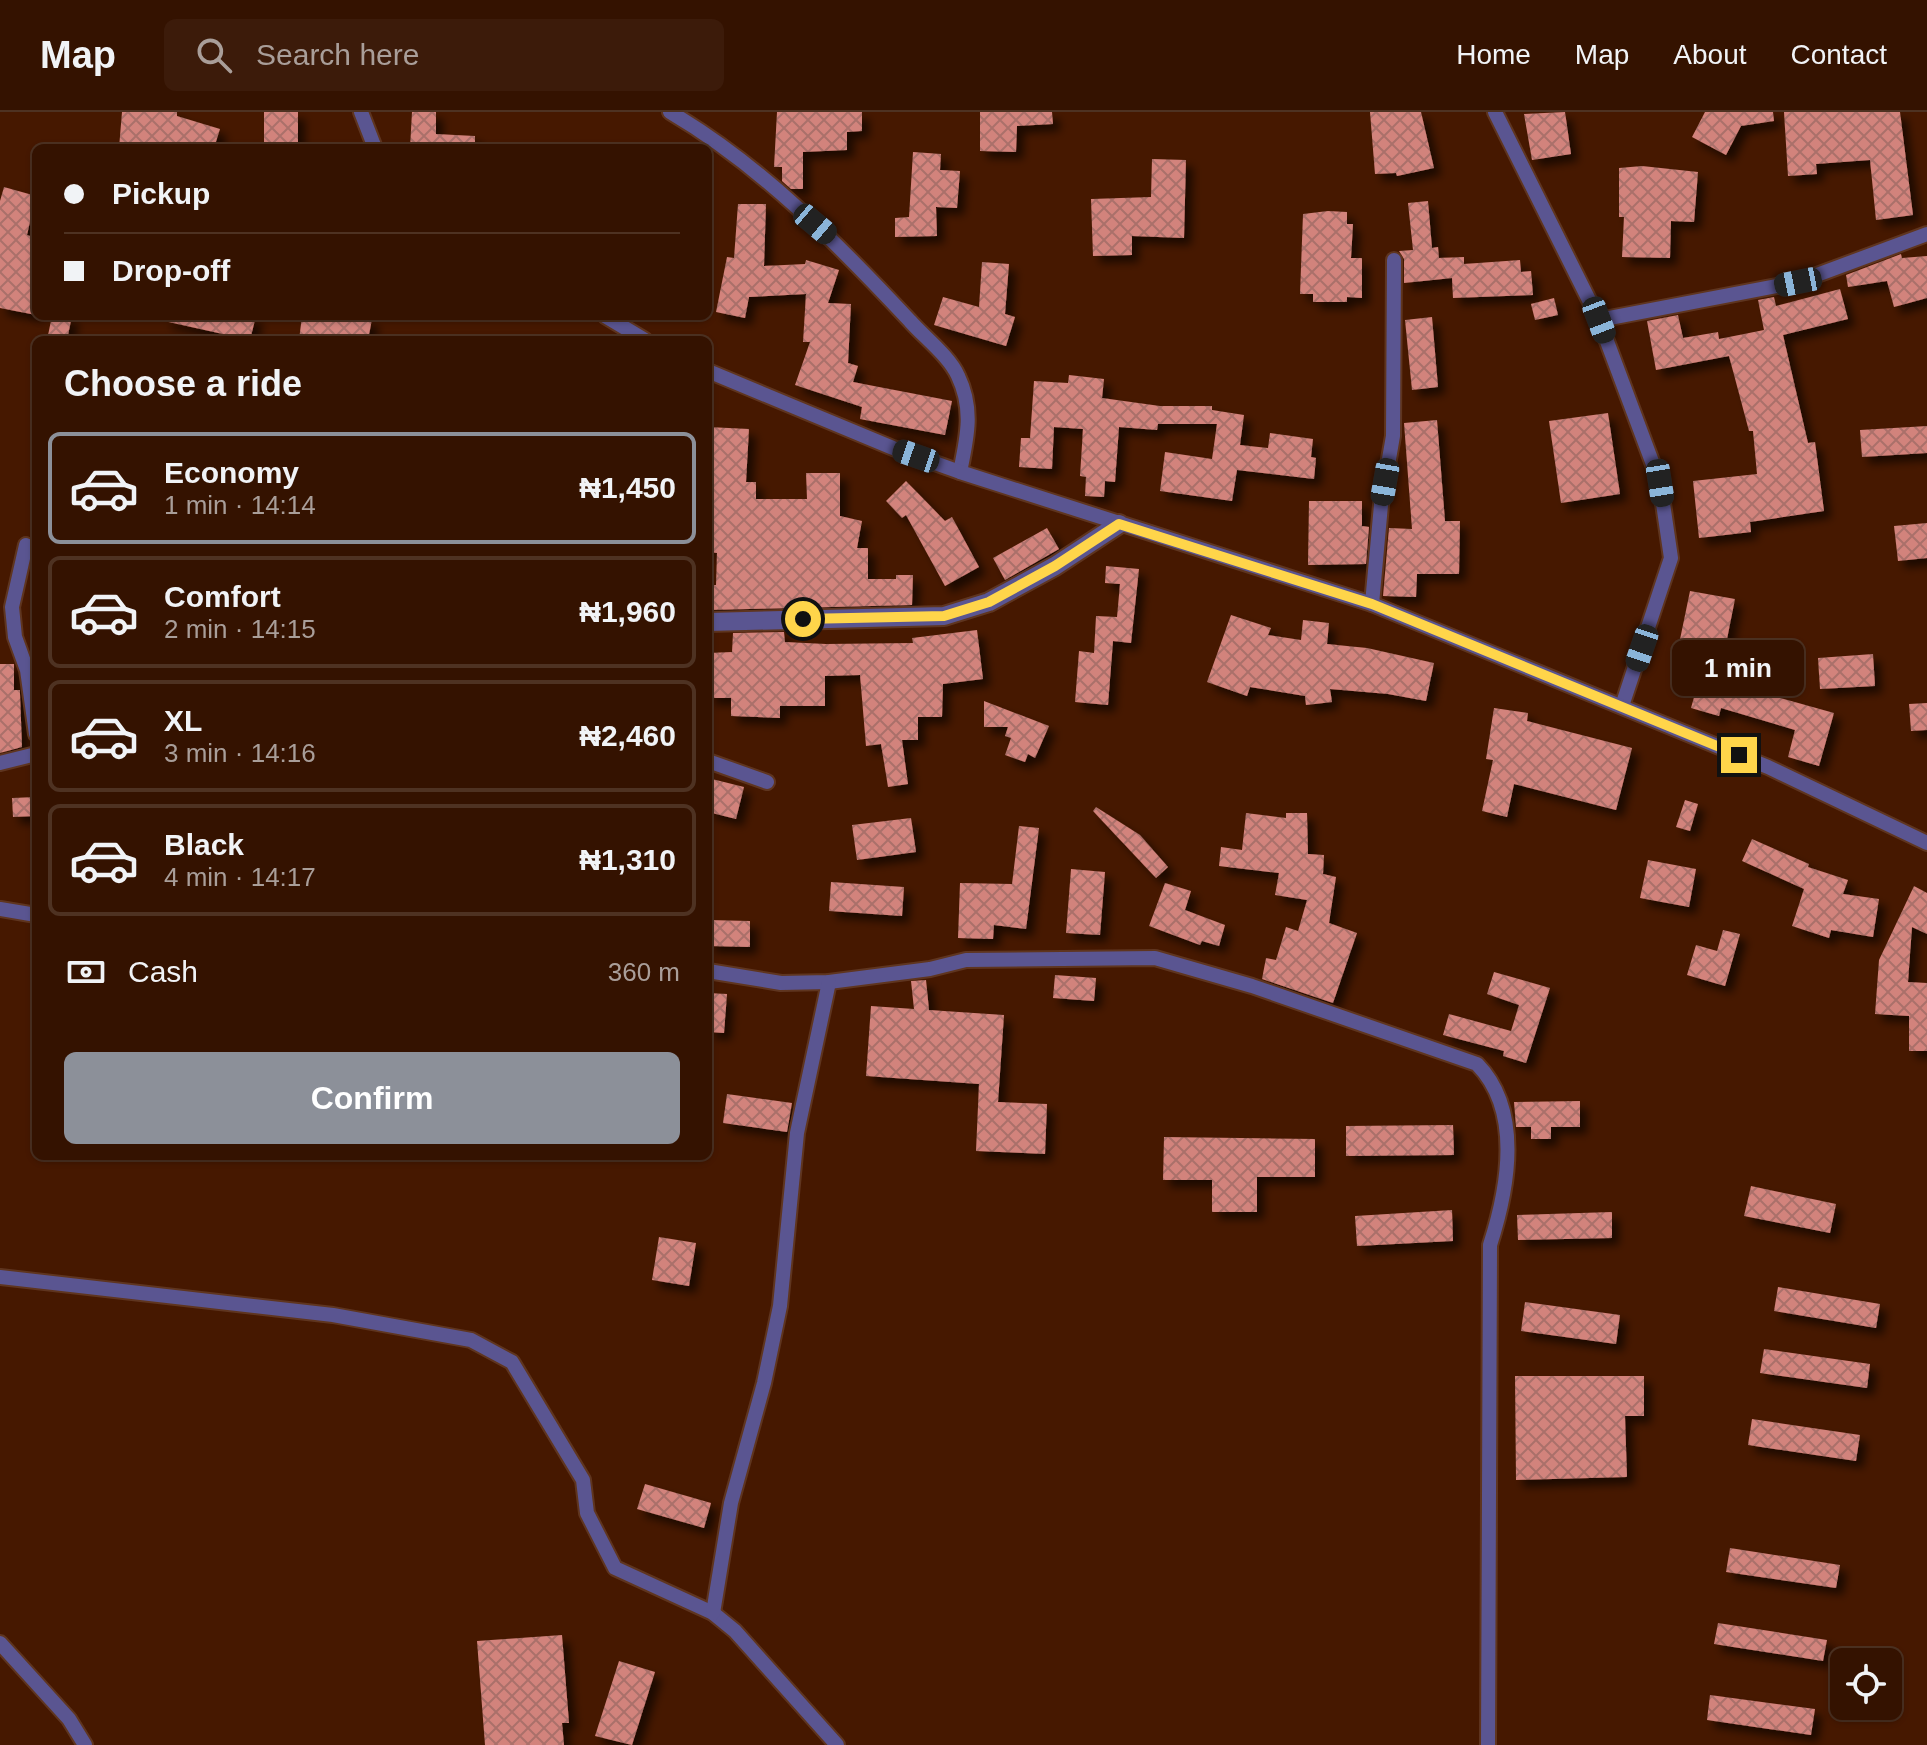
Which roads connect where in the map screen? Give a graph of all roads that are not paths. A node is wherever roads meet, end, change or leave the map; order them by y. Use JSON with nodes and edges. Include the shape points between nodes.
{"nodes":[{"id":1,"x":361,"y":112,"type":"edge"},
{"id":2,"x":670,"y":112,"type":"edge"},
{"id":3,"x":1495,"y":112,"type":"edge"},
{"id":4,"x":691,"y":119,"type":"edge"},
{"id":5,"x":373,"y":144,"type":"edge"},
{"id":6,"x":1927,"y":234,"type":"edge"},
{"id":7,"x":1394,"y":260,"type":"dead end"},
{"id":8,"x":612,"y":320,"type":"edge"},
{"id":9,"x":1599,"y":320,"type":"junction"},
{"id":10,"x":638,"y":336,"type":"edge"},
{"id":11,"x":712,"y":373,"type":"edge"},
{"id":12,"x":960,"y":472,"type":"junction"},
{"id":13,"x":1119,"y":524,"type":"junction"},
{"id":14,"x":26,"y":545,"type":"dead end"},
{"id":15,"x":1372,"y":604,"type":"junction"},
{"id":16,"x":712,"y":622,"type":"edge"},
{"id":17,"x":32,"y":706,"type":"edge"},
{"id":18,"x":1622,"y":706,"type":"junction"},
{"id":19,"x":32,"y":755,"type":"edge"},
{"id":20,"x":712,"y":762,"type":"edge"},
{"id":21,"x":0,"y":763,"type":"edge"},
{"id":22,"x":767,"y":782,"type":"dead end"},
{"id":23,"x":1927,"y":843,"type":"edge"},
{"id":24,"x":0,"y":909,"type":"edge"},
{"id":25,"x":32,"y":914,"type":"edge"},
{"id":26,"x":712,"y":972,"type":"edge"},
{"id":27,"x":829,"y":982,"type":"junction"},
{"id":28,"x":0,"y":1277,"type":"edge"},
{"id":29,"x":713,"y":1613,"type":"junction"},
{"id":30,"x":0,"y":1643,"type":"edge"},
{"id":31,"x":85,"y":1745,"type":"edge"},
{"id":32,"x":837,"y":1745,"type":"edge"},
{"id":33,"x":1488,"y":1745,"type":"edge"}],
"edges":[{"from":1,"to":5,"type":"street"},
{"from":2,"to":4,"type":"street"},
{"from":3,"to":9,"type":"street"},
{"from":4,"to":12,"type":"street","via":[[836,242],[957,373],[968,403],[969,430]]},
{"from":6,"to":9,"type":"street","via":[[1798,282]]},
{"from":7,"to":15,"type":"street","via":[[1393,436]]},
{"from":8,"to":10,"type":"street"},
{"from":9,"to":18,"type":"street","via":[[1660,483],[1671,558]]},
{"from":11,"to":12,"type":"street"},
{"from":12,"to":13,"type":"street"},
{"from":13,"to":15,"type":"street"},
{"from":13,"to":16,"type":"street","via":[[989,602],[944,616]]},
{"from":14,"to":17,"type":"street","via":[[12,607]]},
{"from":15,"to":18,"type":"street"},
{"from":18,"to":23,"type":"street","via":[[1768,767]]},
{"from":19,"to":21,"type":"street"},
{"from":20,"to":22,"type":"street"},
{"from":24,"to":25,"type":"street"},
{"from":26,"to":27,"type":"street","via":[[781,983]]},
{"from":27,"to":29,"type":"street","via":[[797,1133],[780,1306],[731,1503]]},
{"from":27,"to":33,"type":"street","via":[[966,960],[1155,958],[1477,1064],[1493,1080],[1508,1134],[1506,1180],[1490,1245]]},
{"from":28,"to":29,"type":"street","via":[[303,1311],[471,1340],[512,1362],[531,1390],[583,1480],[587,1513],[615,1568]]},
{"from":29,"to":32,"type":"street"},
{"from":30,"to":31,"type":"street","via":[[69,1719]]}]}
